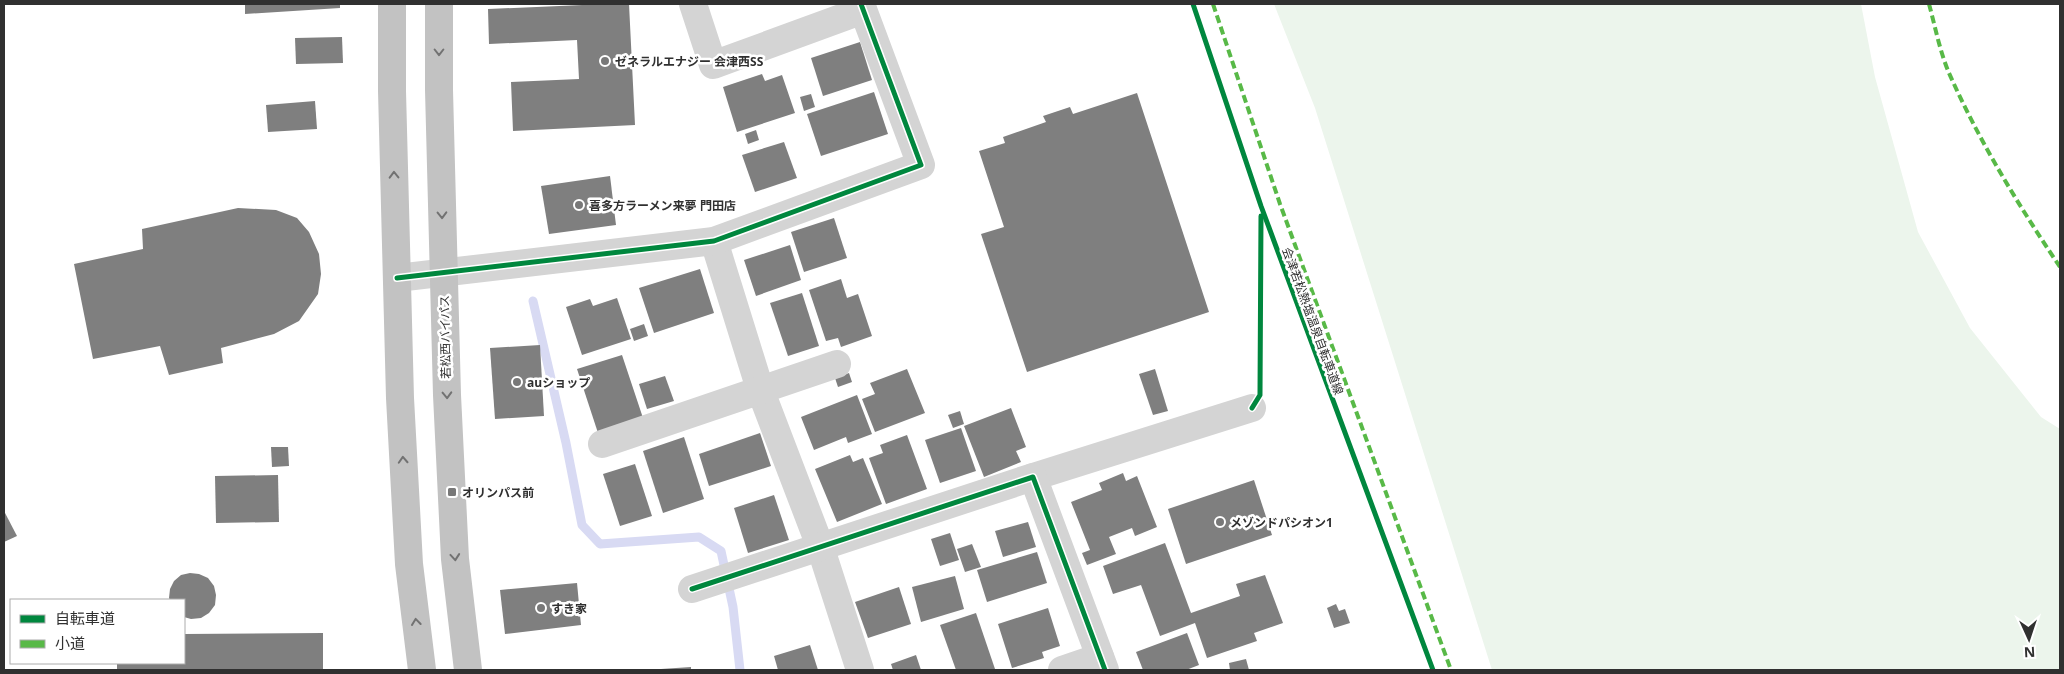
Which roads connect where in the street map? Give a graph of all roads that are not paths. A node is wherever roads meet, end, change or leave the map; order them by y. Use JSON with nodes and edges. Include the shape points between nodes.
{"nodes":[{"id":1,"x":392,"y":4,"type":"edge"},
{"id":2,"x":439,"y":4,"type":"edge"},
{"id":3,"x":693,"y":4,"type":"edge"},
{"id":4,"x":862,"y":7,"type":"edge"},
{"id":5,"x":714,"y":241,"type":"junction"},
{"id":6,"x":444,"y":272,"type":"junction"},
{"id":7,"x":397,"y":278,"type":"junction"},
{"id":8,"x":837,"y":364,"type":"dead end"},
{"id":9,"x":760,"y":389,"type":"junction"},
{"id":10,"x":1252,"y":408,"type":"dead end"},
{"id":11,"x":602,"y":444,"type":"dead end"},
{"id":12,"x":1033,"y":477,"type":"junction"},
{"id":13,"x":820,"y":546,"type":"junction"},
{"id":14,"x":715,"y":581,"type":"dead end"},
{"id":15,"x":1102,"y":664,"type":"edge"},
{"id":16,"x":422,"y":670,"type":"edge"},
{"id":17,"x":468,"y":670,"type":"edge"},
{"id":18,"x":860,"y":670,"type":"edge"},
{"id":19,"x":1062,"y":670,"type":"edge"}],
"edges":[{"from":7,"to":1,"type":"highway","one_way":true},
{"from":2,"to":6,"type":"highway","name":"若松西バイパス","one_way":true},
{"from":3,"to":4,"type":"street","via":[[713,65]]},
{"from":4,"to":5,"type":"street","via":[[921,165]]},
{"from":5,"to":6,"type":"street"},
{"from":5,"to":9,"type":"street"},
{"from":6,"to":7,"type":"street"},
{"from":6,"to":17,"type":"highway","name":"若松西バイパス","one_way":true,"via":[[455,559]]},
{"from":16,"to":7,"type":"highway","one_way":true,"via":[[409,564]]},
{"from":8,"to":9,"type":"street"},
{"from":9,"to":11,"type":"street"},
{"from":9,"to":13,"type":"street"},
{"from":10,"to":12,"type":"street"},
{"from":12,"to":13,"type":"street"},
{"from":12,"to":15,"type":"street"},
{"from":13,"to":14,"type":"street"},
{"from":13,"to":18,"type":"street"},
{"from":15,"to":19,"type":"street"}]}
